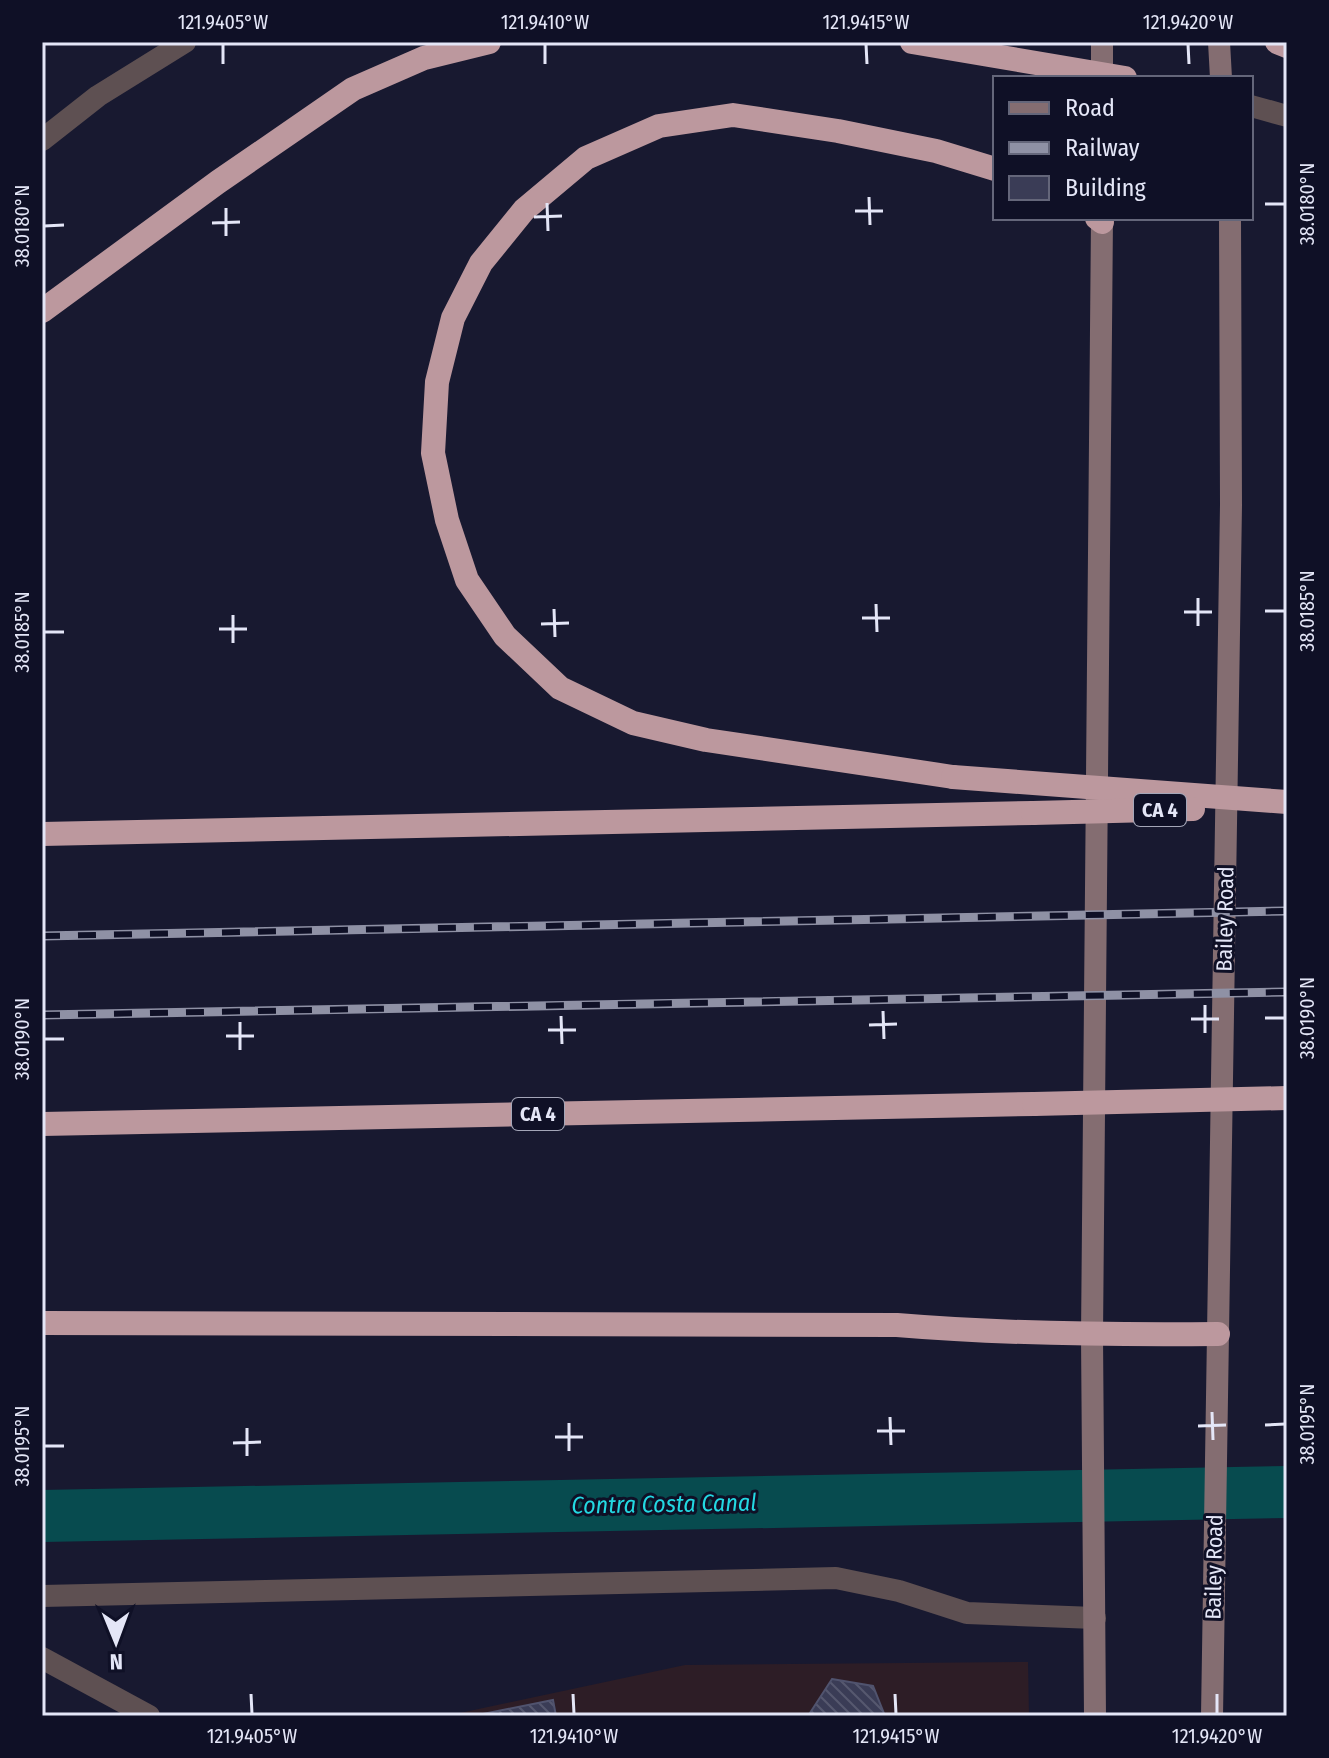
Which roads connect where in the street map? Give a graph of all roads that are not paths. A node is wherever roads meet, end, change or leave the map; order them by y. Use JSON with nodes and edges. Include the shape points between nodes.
{"nodes":[{"id":1,"x":185,"y":42,"type":"edge"},
{"id":2,"x":489,"y":42,"type":"edge"},
{"id":3,"x":912,"y":42,"type":"edge"},
{"id":4,"x":1102,"y":42,"type":"edge"},
{"id":5,"x":1219,"y":42,"type":"edge"},
{"id":6,"x":1277,"y":42,"type":"edge"},
{"id":7,"x":1287,"y":46,"type":"edge"},
{"id":8,"x":1103,"y":76,"type":"edge"},
{"id":9,"x":1109,"y":76,"type":"edge"},
{"id":10,"x":1221,"y":76,"type":"edge"},
{"id":11,"x":1253,"y":107,"type":"edge"},
{"id":12,"x":1287,"y":116,"type":"edge"},
{"id":13,"x":42,"y":140,"type":"edge"},
{"id":14,"x":993,"y":168,"type":"edge"},
{"id":15,"x":1100,"y":220,"type":"edge"},
{"id":16,"x":1230,"y":220,"type":"edge"},
{"id":17,"x":42,"y":311,"type":"edge"},
{"id":18,"x":1287,"y":804,"type":"edge"},
{"id":19,"x":42,"y":834,"type":"edge"},
{"id":20,"x":1287,"y":1098,"type":"edge"},
{"id":21,"x":42,"y":1124,"type":"edge"},
{"id":22,"x":42,"y":1323,"type":"edge"},
{"id":23,"x":1218,"y":1334,"type":"junction"},
{"id":24,"x":1092,"y":1336,"type":"junction"},
{"id":25,"x":42,"y":1596,"type":"edge"},
{"id":26,"x":1095,"y":1618,"type":"junction"},
{"id":27,"x":42,"y":1658,"type":"edge"},
{"id":28,"x":149,"y":1716,"type":"edge"},
{"id":29,"x":1095,"y":1716,"type":"edge"},
{"id":30,"x":1212,"y":1716,"type":"edge"}],
"edges":[{"from":1,"to":13,"type":"street","via":[[98,96]]},
{"from":2,"to":17,"type":"highway","via":[[424,58],[353,89]]},
{"from":3,"to":8,"type":"highway"},
{"from":4,"to":9,"type":"main road"},
{"from":5,"to":10,"type":"main road"},
{"from":6,"to":7,"type":"highway"},
{"from":11,"to":12,"type":"street"},
{"from":14,"to":18,"type":"highway","bridge":true,"via":[[936,151],[733,115],[659,126],[586,158],[524,210],[481,263],[453,318],[437,382],[433,453],[467,580],[505,636],[560,688],[633,723],[706,740],[953,777]]},
{"from":15,"to":24,"type":"main road"},
{"from":16,"to":23,"type":"main road","name":"Bailey Road","via":[[1231,505]]},
{"from":18,"to":19,"type":"highway","number":"CA 4","bridge":true},
{"from":20,"to":21,"type":"highway","number":"CA 4","bridge":true},
{"from":22,"to":24,"type":"highway","via":[[897,1325]]},
{"from":23,"to":24,"type":"highway"},
{"from":23,"to":30,"type":"main road","name":"Bailey Road"},
{"from":24,"to":26,"type":"main road"},
{"from":25,"to":26,"type":"street","via":[[836,1578],[967,1613]]},
{"from":26,"to":29,"type":"main road"},
{"from":27,"to":28,"type":"street"}]}
